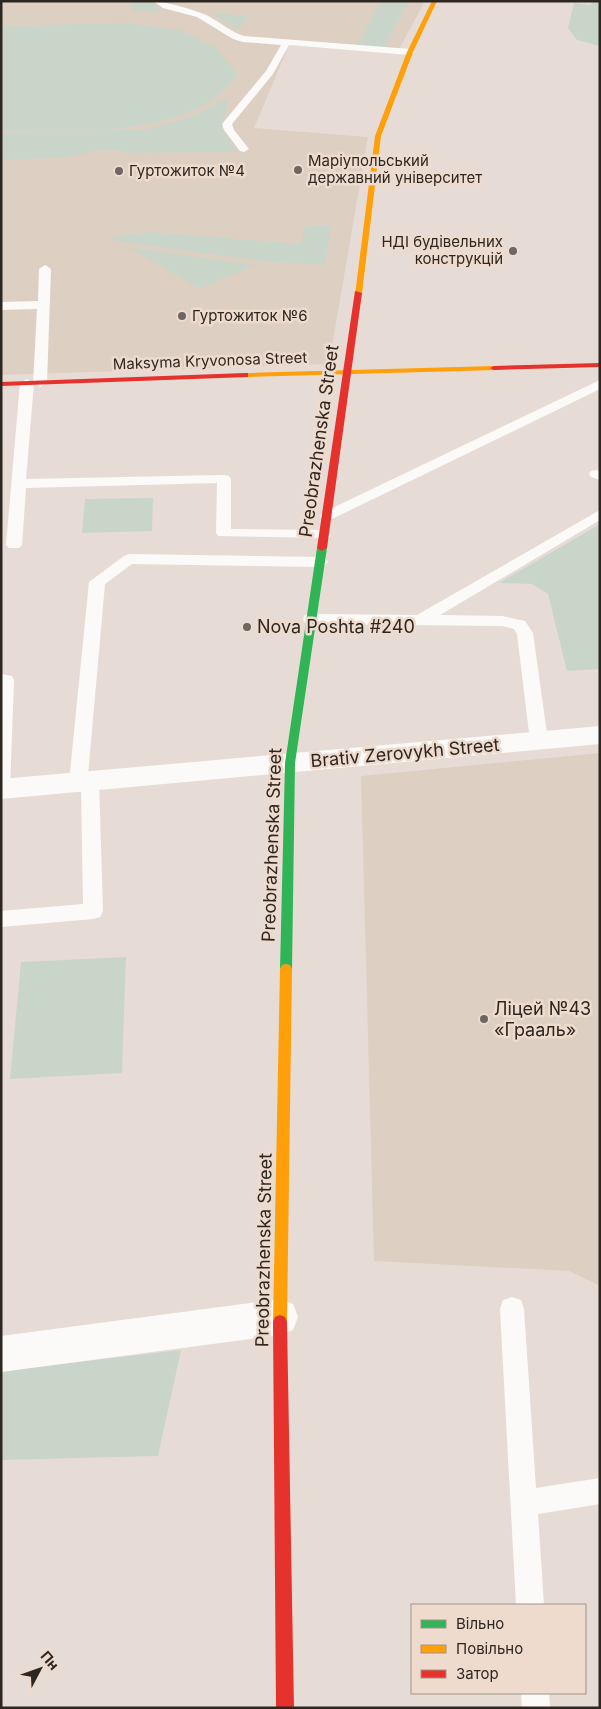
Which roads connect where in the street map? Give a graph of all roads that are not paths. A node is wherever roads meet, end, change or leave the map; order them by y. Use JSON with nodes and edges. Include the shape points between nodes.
{"nodes":[{"id":1,"x":157,"y":1,"type":"edge"},
{"id":2,"x":435,"y":1,"type":"edge"},
{"id":3,"x":286,"y":43,"type":"junction"},
{"id":4,"x":410,"y":52,"type":"junction"},
{"id":5,"x":244,"y":148,"type":"dead end"},
{"id":6,"x":45,"y":269,"type":"dead end"},
{"id":7,"x":43,"y":305,"type":"junction"},
{"id":8,"x":1,"y":306,"type":"edge"},
{"id":9,"x":600,"y":365,"type":"edge"},
{"id":10,"x":348,"y":371,"type":"junction"},
{"id":11,"x":33,"y":383,"type":"junction"},
{"id":12,"x":1,"y":384,"type":"edge"},
{"id":13,"x":600,"y":384,"type":"edge"},
{"id":14,"x":18,"y":484,"type":"junction"},
{"id":15,"x":600,"y":514,"type":"edge"},
{"id":16,"x":327,"y":516,"type":"junction"},
{"id":17,"x":324,"y":534,"type":"junction"},
{"id":18,"x":14,"y":545,"type":"dead end"},
{"id":19,"x":320,"y":562,"type":"junction"},
{"id":20,"x":311,"y":619,"type":"junction"},
{"id":21,"x":420,"y":620,"type":"junction"},
{"id":22,"x":1,"y":680,"type":"edge"},
{"id":23,"x":600,"y":735,"type":"edge"},
{"id":24,"x":539,"y":741,"type":"junction"},
{"id":25,"x":290,"y":763,"type":"junction"},
{"id":26,"x":84,"y":782,"type":"junction"},
{"id":27,"x":1,"y":789,"type":"edge"},
{"id":28,"x":1,"y":919,"type":"edge"},
{"id":29,"x":512,"y":1309,"type":"dead end"},
{"id":30,"x":280,"y":1317,"type":"junction"},
{"id":31,"x":1,"y":1354,"type":"edge"},
{"id":32,"x":600,"y":1491,"type":"edge"},
{"id":33,"x":523,"y":1503,"type":"junction"},
{"id":34,"x":530,"y":1604,"type":"edge"},
{"id":35,"x":535,"y":1694,"type":"edge"},
{"id":36,"x":285,"y":1708,"type":"edge"},
{"id":37,"x":536,"y":1708,"type":"edge"}],
"edges":[{"from":1,"to":3,"type":"lane","via":[[170,9],[197,10],[236,38]]},
{"from":2,"to":4,"type":"street","name":"Preobrazhenska Street"},
{"from":3,"to":4,"type":"lane"},
{"from":3,"to":5,"type":"lane","via":[[270,72],[227,124]]},
{"from":4,"to":10,"type":"street","name":"Preobrazhenska Street","via":[[378,136]]},
{"from":6,"to":7,"type":"lane"},
{"from":7,"to":8,"type":"lane"},
{"from":7,"to":11,"type":"lane"},
{"from":9,"to":10,"type":"street","name":"Maksyma Kryvonosa Street"},
{"from":10,"to":11,"type":"street","name":"Maksyma Kryvonosa Street"},
{"from":10,"to":16,"type":"street","name":"Preobrazhenska Street"},
{"from":11,"to":12,"type":"street","name":"Maksyma Kryvonosa Street"},
{"from":11,"to":14,"type":"lane"},
{"from":13,"to":16,"type":"lane"},
{"from":14,"to":17,"type":"lane","via":[[224,479],[223,533]]},
{"from":14,"to":18,"type":"lane"},
{"from":15,"to":21,"type":"lane"},
{"from":16,"to":17,"type":"street","name":"Preobrazhenska Street"},
{"from":17,"to":19,"type":"street","name":"Preobrazhenska Street"},
{"from":19,"to":20,"type":"street","name":"Preobrazhenska Street"},
{"from":19,"to":26,"type":"lane","via":[[129,559],[97,582]]},
{"from":20,"to":21,"type":"lane"},
{"from":20,"to":25,"type":"street","name":"Preobrazhenska Street"},
{"from":21,"to":24,"type":"lane","via":[[502,621],[519,625],[526,633]]},
{"from":22,"to":27,"type":"lane","via":[[6,680]]},
{"from":23,"to":24,"type":"street","name":"Brativ Zerovykh Street"},
{"from":24,"to":25,"type":"street","name":"Brativ Zerovykh Street"},
{"from":25,"to":26,"type":"street","name":"Brativ Zerovykh Street"},
{"from":25,"to":30,"type":"street","name":"Preobrazhenska Street"},
{"from":26,"to":27,"type":"street","name":"Brativ Zerovykh Street"},
{"from":26,"to":28,"type":"lane","via":[[93,911]]},
{"from":29,"to":33,"type":"lane"},
{"from":30,"to":31,"type":"street"},
{"from":30,"to":36,"type":"street","name":"Preobrazhenska Street"},
{"from":32,"to":33,"type":"lane"},
{"from":33,"to":34,"type":"lane"},
{"from":35,"to":37,"type":"lane"}]}
